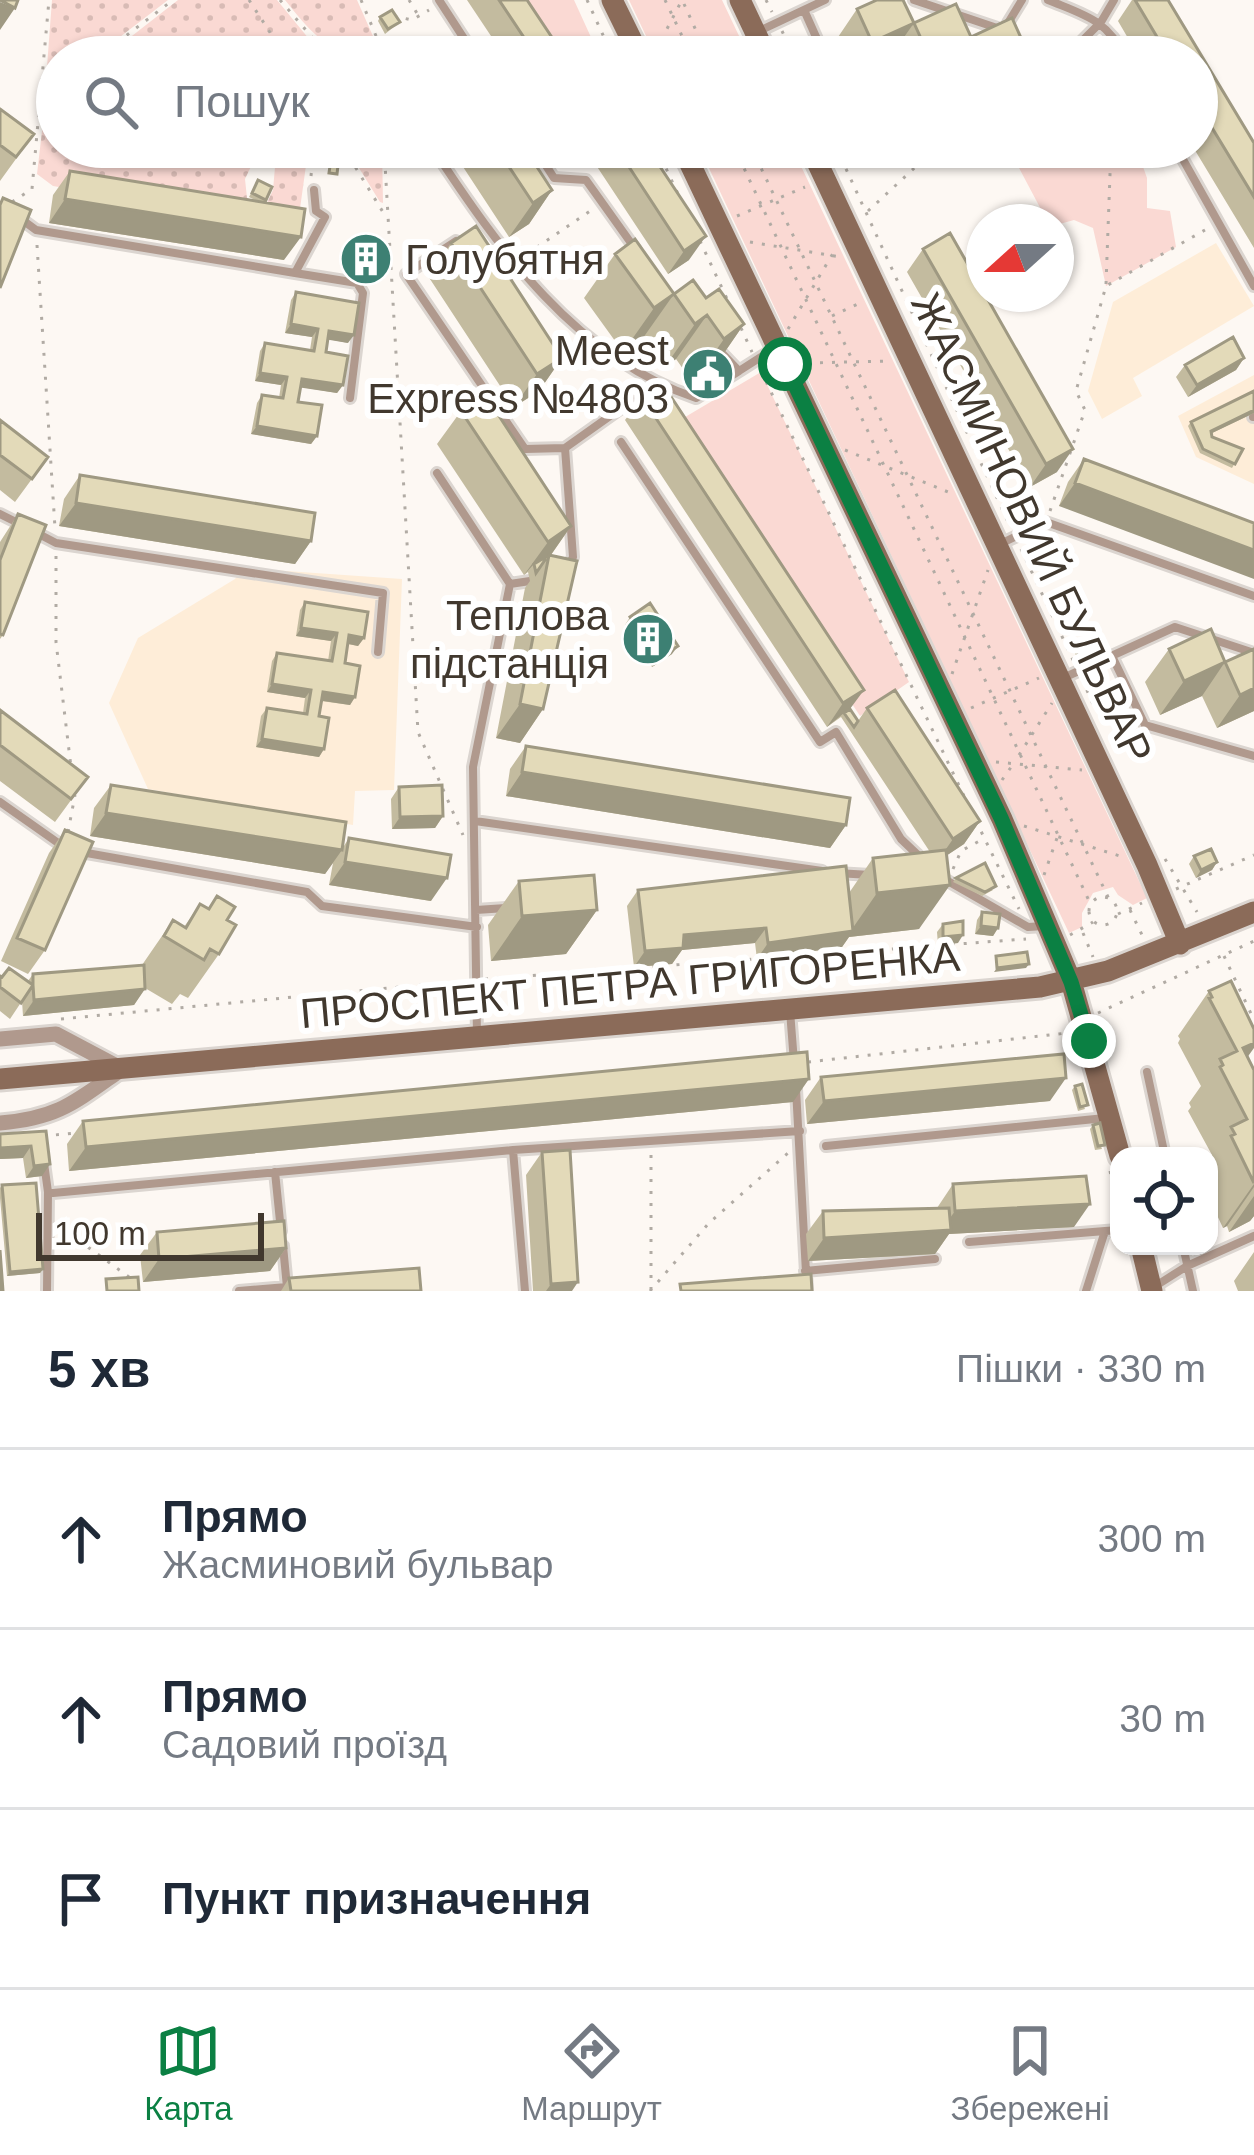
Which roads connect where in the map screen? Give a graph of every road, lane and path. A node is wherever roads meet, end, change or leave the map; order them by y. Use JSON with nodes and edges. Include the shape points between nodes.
{"nodes":[{"id":1,"x":49,"y":0,"type":"edge"},
{"id":2,"x":172,"y":0,"type":"edge"},
{"id":3,"x":249,"y":0,"type":"edge"},
{"id":4,"x":280,"y":0,"type":"edge"},
{"id":5,"x":361,"y":0,"type":"edge"},
{"id":6,"x":409,"y":0,"type":"edge"},
{"id":7,"x":586,"y":0,"type":"edge"},
{"id":8,"x":613,"y":0,"type":"edge"},
{"id":9,"x":665,"y":0,"type":"edge"},
{"id":10,"x":682,"y":0,"type":"edge"},
{"id":11,"x":740,"y":0,"type":"edge"},
{"id":12,"x":825,"y":0,"type":"edge"},
{"id":13,"x":914,"y":0,"type":"edge"},
{"id":14,"x":1022,"y":0,"type":"edge"},
{"id":15,"x":1048,"y":0,"type":"edge"},
{"id":16,"x":1114,"y":0,"type":"edge"},
{"id":17,"x":440,"y":1,"type":"edge"},
{"id":18,"x":804,"y":10,"type":"junction"},
{"id":19,"x":389,"y":15,"type":"edge"},
{"id":20,"x":419,"y":16,"type":"junction"},
{"id":21,"x":673,"y":17,"type":"junction"},
{"id":22,"x":1101,"y":22,"type":"junction"},
{"id":23,"x":755,"y":33,"type":"junction"},
{"id":24,"x":46,"y":36,"type":"edge"},
{"id":25,"x":125,"y":36,"type":"edge"},
{"id":26,"x":272,"y":36,"type":"edge"},
{"id":27,"x":310,"y":36,"type":"edge"},
{"id":28,"x":376,"y":36,"type":"edge"},
{"id":29,"x":462,"y":36,"type":"edge"},
{"id":30,"x":603,"y":36,"type":"edge"},
{"id":31,"x":630,"y":36,"type":"edge"},
{"id":32,"x":663,"y":36,"type":"edge"},
{"id":33,"x":682,"y":36,"type":"edge"},
{"id":34,"x":698,"y":36,"type":"edge"},
{"id":35,"x":756,"y":36,"type":"edge"},
{"id":36,"x":816,"y":36,"type":"edge"},
{"id":37,"x":1087,"y":36,"type":"edge"},
{"id":38,"x":1115,"y":36,"type":"edge"},
{"id":39,"x":36,"y":153,"type":"edge"},
{"id":40,"x":310,"y":168,"type":"edge"},
{"id":41,"x":356,"y":168,"type":"edge"},
{"id":42,"x":385,"y":168,"type":"edge"},
{"id":43,"x":446,"y":168,"type":"edge"},
{"id":44,"x":548,"y":168,"type":"edge"},
{"id":45,"x":581,"y":168,"type":"edge"},
{"id":46,"x":666,"y":168,"type":"edge"},
{"id":47,"x":692,"y":168,"type":"edge"},
{"id":48,"x":744,"y":168,"type":"edge"},
{"id":49,"x":761,"y":168,"type":"edge"},
{"id":50,"x":820,"y":168,"type":"edge"},
{"id":51,"x":846,"y":168,"type":"edge"},
{"id":52,"x":1110,"y":168,"type":"edge"},
{"id":53,"x":1187,"y":168,"type":"edge"},
{"id":54,"x":825,"y":178,"type":"junction"},
{"id":55,"x":586,"y":180,"type":"junction"},
{"id":56,"x":314,"y":190,"type":"joint"},
{"id":57,"x":776,"y":200,"type":"junction"},
{"id":58,"x":602,"y":202,"type":"junction"},
{"id":59,"x":761,"y":206,"type":"junction"},
{"id":60,"x":5,"y":207,"type":"joint"},
{"id":61,"x":686,"y":212,"type":"edge"},
{"id":62,"x":388,"y":220,"type":"junction"},
{"id":63,"x":1217,"y":223,"type":"junction"},
{"id":64,"x":722,"y":231,"type":"junction"},
{"id":65,"x":463,"y":236,"type":"edge"},
{"id":66,"x":780,"y":246,"type":"junction"},
{"id":67,"x":799,"y":250,"type":"junction"},
{"id":68,"x":863,"y":260,"type":"junction"},
{"id":69,"x":515,"y":262,"type":"junction"},
{"id":70,"x":891,"y":264,"type":"junction"},
{"id":71,"x":649,"y":268,"type":"edge"},
{"id":72,"x":295,"y":273,"type":"junction"},
{"id":73,"x":1106,"y":286,"type":"junction"},
{"id":74,"x":1254,"y":286,"type":"edge"},
{"id":75,"x":712,"y":343,"type":"edge"},
{"id":76,"x":782,"y":356,"type":"junction"},
{"id":77,"x":756,"y":361,"type":"junction"},
{"id":78,"x":834,"y":361,"type":"junction"},
{"id":79,"x":910,"y":361,"type":"junction"},
{"id":80,"x":934,"y":361,"type":"junction"},
{"id":81,"x":852,"y":362,"type":"junction"},
{"id":82,"x":740,"y":371,"type":"junction"},
{"id":83,"x":655,"y":384,"type":"junction"},
{"id":84,"x":350,"y":398,"type":"dead end"},
{"id":85,"x":788,"y":428,"type":"junction"},
{"id":86,"x":822,"y":441,"type":"junction"},
{"id":87,"x":621,"y":442,"type":"dead end"},
{"id":88,"x":565,"y":448,"type":"junction"},
{"id":89,"x":882,"y":465,"type":"junction"},
{"id":90,"x":437,"y":473,"type":"dead end"},
{"id":91,"x":905,"y":474,"type":"junction"},
{"id":92,"x":976,"y":503,"type":"junction"},
{"id":93,"x":0,"y":514,"type":"edge"},
{"id":94,"x":1005,"y":514,"type":"junction"},
{"id":95,"x":1049,"y":515,"type":"dead end"},
{"id":96,"x":1006,"y":541,"type":"junction"},
{"id":97,"x":558,"y":575,"type":"edge"},
{"id":98,"x":530,"y":581,"type":"dead end"},
{"id":99,"x":510,"y":584,"type":"junction"},
{"id":100,"x":1254,"y":596,"type":"edge"},
{"id":101,"x":973,"y":617,"type":"junction"},
{"id":102,"x":964,"y":639,"type":"junction"},
{"id":103,"x":378,"y":652,"type":"dead end"},
{"id":104,"x":1254,"y":652,"type":"edge"},
{"id":105,"x":1112,"y":656,"type":"junction"},
{"id":106,"x":930,"y":667,"type":"junction"},
{"id":107,"x":1064,"y":677,"type":"junction"},
{"id":108,"x":909,"y":682,"type":"junction"},
{"id":109,"x":1008,"y":692,"type":"junction"},
{"id":110,"x":992,"y":699,"type":"junction"},
{"id":111,"x":948,"y":707,"type":"junction"},
{"id":112,"x":1099,"y":716,"type":"dead end"},
{"id":113,"x":930,"y":726,"type":"junction"},
{"id":114,"x":1030,"y":737,"type":"junction"},
{"id":115,"x":1019,"y":755,"type":"junction"},
{"id":116,"x":1254,"y":756,"type":"edge"},
{"id":117,"x":974,"y":760,"type":"junction"},
{"id":118,"x":1013,"y":764,"type":"junction"},
{"id":119,"x":1023,"y":765,"type":"junction"},
{"id":120,"x":1045,"y":766,"type":"junction"},
{"id":121,"x":1103,"y":772,"type":"junction"},
{"id":122,"x":991,"y":796,"type":"junction"},
{"id":123,"x":966,"y":800,"type":"edge"},
{"id":124,"x":0,"y":802,"type":"edge"},
{"id":125,"x":1001,"y":818,"type":"junction"},
{"id":126,"x":975,"y":819,"type":"edge"},
{"id":127,"x":475,"y":821,"type":"junction"},
{"id":128,"x":1057,"y":837,"type":"junction"},
{"id":129,"x":985,"y":838,"type":"junction"},
{"id":130,"x":1082,"y":844,"type":"junction"},
{"id":131,"x":1254,"y":855,"type":"edge"},
{"id":132,"x":475,"y":865,"type":"junction"},
{"id":133,"x":1147,"y":865,"type":"junction"},
{"id":134,"x":929,"y":866,"type":"edge"},
{"id":135,"x":881,"y":876,"type":"edge"},
{"id":136,"x":946,"y":880,"type":"joint"},
{"id":137,"x":1184,"y":888,"type":"junction"},
{"id":138,"x":1163,"y":891,"type":"dead end"},
{"id":139,"x":1109,"y":899,"type":"junction"},
{"id":140,"x":1147,"y":901,"type":"dead end"},
{"id":141,"x":1090,"y":905,"type":"junction"},
{"id":142,"x":525,"y":906,"type":"edge"},
{"id":143,"x":1130,"y":908,"type":"junction"},
{"id":144,"x":476,"y":910,"type":"junction"},
{"id":145,"x":1254,"y":912,"type":"edge"},
{"id":146,"x":1117,"y":915,"type":"junction"},
{"id":147,"x":1201,"y":919,"type":"dead end"},
{"id":148,"x":1094,"y":922,"type":"junction"},
{"id":149,"x":477,"y":927,"type":"junction"},
{"id":150,"x":1046,"y":930,"type":"junction"},
{"id":151,"x":1082,"y":930,"type":"junction"},
{"id":152,"x":1144,"y":939,"type":"dead end"},
{"id":153,"x":1254,"y":941,"type":"edge"},
{"id":154,"x":1210,"y":942,"type":"dead end"},
{"id":155,"x":1180,"y":944,"type":"junction"},
{"id":156,"x":1221,"y":957,"type":"junction"},
{"id":157,"x":1094,"y":959,"type":"dead end"},
{"id":158,"x":476,"y":980,"type":"junction"},
{"id":159,"x":1071,"y":982,"type":"junction"},
{"id":160,"x":790,"y":1011,"type":"junction"},
{"id":161,"x":1089,"y":1017,"type":"dead end"},
{"id":162,"x":1254,"y":1020,"type":"edge"},
{"id":163,"x":52,"y":1027,"type":"junction"},
{"id":164,"x":1077,"y":1032,"type":"dead end"},
{"id":165,"x":477,"y":1038,"type":"junction"},
{"id":166,"x":0,"y":1039,"type":"edge"},
{"id":167,"x":794,"y":1064,"type":"joint"},
{"id":168,"x":122,"y":1069,"type":"junction"},
{"id":169,"x":1148,"y":1072,"type":"dead end"},
{"id":170,"x":71,"y":1073,"type":"junction"},
{"id":171,"x":0,"y":1079,"type":"edge"},
{"id":172,"x":796,"y":1086,"type":"edge"},
{"id":173,"x":64,"y":1110,"type":"junction"},
{"id":174,"x":1111,"y":1120,"type":"junction"},
{"id":175,"x":0,"y":1123,"type":"edge"},
{"id":176,"x":39,"y":1128,"type":"junction"},
{"id":177,"x":86,"y":1132,"type":"edge"},
{"id":178,"x":800,"y":1137,"type":"junction"},
{"id":179,"x":650,"y":1141,"type":"junction"},
{"id":180,"x":826,"y":1146,"type":"dead end"},
{"id":181,"x":1118,"y":1147,"type":"edge"},
{"id":182,"x":1163,"y":1147,"type":"edge"},
{"id":183,"x":513,"y":1150,"type":"junction"},
{"id":184,"x":42,"y":1155,"type":"edge"},
{"id":185,"x":275,"y":1172,"type":"junction"},
{"id":186,"x":48,"y":1192,"type":"junction"},
{"id":187,"x":48,"y":1218,"type":"junction"},
{"id":188,"x":1110,"y":1231,"type":"edge"},
{"id":189,"x":1106,"y":1232,"type":"junction"},
{"id":190,"x":1254,"y":1236,"type":"edge"},
{"id":191,"x":969,"y":1242,"type":"dead end"},
{"id":192,"x":1144,"y":1255,"type":"edge"},
{"id":193,"x":1185,"y":1255,"type":"edge"},
{"id":194,"x":935,"y":1259,"type":"dead end"},
{"id":195,"x":1187,"y":1266,"type":"junction"},
{"id":196,"x":805,"y":1271,"type":"junction"},
{"id":197,"x":136,"y":1282,"type":"edge"},
{"id":198,"x":1152,"y":1289,"type":"edge"},
{"id":199,"x":651,"y":1290,"type":"edge"},
{"id":200,"x":46,"y":1291,"type":"edge"},
{"id":201,"x":239,"y":1291,"type":"edge"},
{"id":202,"x":525,"y":1291,"type":"edge"},
{"id":203,"x":807,"y":1291,"type":"edge"},
{"id":204,"x":1086,"y":1291,"type":"edge"},
{"id":205,"x":1192,"y":1291,"type":"edge"}],
"edges":[{"from":1,"to":24,"type":"path"},
{"from":2,"to":25,"type":"path"},
{"from":3,"to":26,"type":"path"},
{"from":4,"to":27,"type":"path"},
{"from":5,"to":28,"type":"path"},
{"from":6,"to":20,"type":"path"},
{"from":7,"to":30,"type":"path"},
{"from":8,"to":31,"type":"street"},
{"from":9,"to":21,"type":"path"},
{"from":10,"to":21,"type":"path"},
{"from":10,"to":34,"type":"path"},
{"from":11,"to":23,"type":"street"},
{"from":12,"to":18,"type":"lane"},
{"from":13,"to":14,"type":"lane","via":[[1003,30]]},
{"from":15,"to":22,"type":"lane"},
{"from":16,"to":22,"type":"lane"},
{"from":17,"to":20,"type":"path"},
{"from":17,"to":29,"type":"lane"},
{"from":18,"to":23,"type":"lane"},
{"from":18,"to":36,"type":"lane"},
{"from":19,"to":20,"type":"path"},
{"from":21,"to":32,"type":"path"},
{"from":21,"to":33,"type":"path"},
{"from":22,"to":37,"type":"lane"},
{"from":22,"to":38,"type":"lane"},
{"from":23,"to":35,"type":"street"},
{"from":39,"to":60,"type":"path","via":[[32,189]]},
{"from":40,"to":56,"type":"path"},
{"from":41,"to":62,"type":"path"},
{"from":42,"to":62,"type":"path"},
{"from":43,"to":69,"type":"lane"},
{"from":44,"to":55,"type":"lane","via":[[554,178]]},
{"from":45,"to":55,"type":"path"},
{"from":46,"to":61,"type":"path"},
{"from":47,"to":64,"type":"street"},
{"from":48,"to":59,"type":"path"},
{"from":49,"to":57,"type":"path"},
{"from":50,"to":54,"type":"street","name":"ЖАСМИНОВИЙ БУЛЬВАР"},
{"from":51,"to":70,"type":"path"},
{"from":52,"to":73,"type":"path"},
{"from":53,"to":63,"type":"lane"},
{"from":54,"to":57,"type":"path"},
{"from":54,"to":68,"type":"street","name":"ЖАСМИНОВИЙ БУЛЬВАР"},
{"from":55,"to":58,"type":"lane"},
{"from":56,"to":72,"type":"lane","via":[[316,211],[325,217]]},
{"from":57,"to":59,"type":"path"},
{"from":57,"to":67,"type":"path"},
{"from":58,"to":69,"type":"path"},
{"from":58,"to":71,"type":"lane"},
{"from":59,"to":64,"type":"path"},
{"from":59,"to":66,"type":"path"},
{"from":60,"to":72,"type":"lane","via":[[36,230]]},
{"from":62,"to":132,"type":"path","via":[[418,732]]},
{"from":63,"to":73,"type":"path"},
{"from":63,"to":74,"type":"lane"},
{"from":64,"to":66,"type":"path"},
{"from":64,"to":76,"type":"street"},
{"from":64,"to":77,"type":"path","via":[[697,233]]},
{"from":65,"to":88,"type":"lane","via":[[406,274],[525,449]]},
{"from":66,"to":67,"type":"path"},
{"from":66,"to":78,"type":"path"},
{"from":67,"to":68,"type":"path"},
{"from":67,"to":81,"type":"path"},
{"from":68,"to":70,"type":"path"},
{"from":68,"to":79,"type":"street","name":"ЖАСМИНОВИЙ БУЛЬВАР"},
{"from":69,"to":83,"type":"lane","via":[[568,323]]},
{"from":70,"to":80,"type":"path"},
{"from":72,"to":84,"type":"lane","via":[[356,283],[363,293]]},
{"from":73,"to":95,"type":"path","via":[[1076,391],[1085,410]]},
{"from":75,"to":82,"type":"lane"},
{"from":76,"to":77,"type":"lane"},
{"from":76,"to":78,"type":"path"},
{"from":76,"to":85,"type":"path","via":[[758,365]]},
{"from":76,"to":86,"type":"street"},
{"from":77,"to":82,"type":"lane"},
{"from":78,"to":81,"type":"path"},
{"from":78,"to":89,"type":"path"},
{"from":79,"to":80,"type":"path"},
{"from":79,"to":81,"type":"path"},
{"from":79,"to":92,"type":"street","name":"ЖАСМИНОВИЙ БУЛЬВАР"},
{"from":80,"to":94,"type":"path"},
{"from":81,"to":91,"type":"path"},
{"from":82,"to":83,"type":"lane","via":[[696,398]]},
{"from":83,"to":88,"type":"lane"},
{"from":85,"to":86,"type":"path"},
{"from":85,"to":108,"type":"path"},
{"from":86,"to":89,"type":"path"},
{"from":86,"to":106,"type":"street"},
{"from":87,"to":134,"type":"lane","via":[[820,742],[836,732],[902,839]]},
{"from":88,"to":97,"type":"lane","via":[[573,557]]},
{"from":89,"to":91,"type":"path"},
{"from":89,"to":102,"type":"path"},
{"from":90,"to":99,"type":"lane"},
{"from":91,"to":92,"type":"path"},
{"from":91,"to":101,"type":"path"},
{"from":92,"to":94,"type":"path"},
{"from":92,"to":96,"type":"street","name":"ЖАСМИНОВИЙ БУЛЬВАР"},
{"from":93,"to":103,"type":"lane","via":[[56,544],[383,593]]},
{"from":94,"to":96,"type":"path"},
{"from":96,"to":100,"type":"lane","via":[[1046,522]]},
{"from":96,"to":101,"type":"path"},
{"from":96,"to":107,"type":"street","name":"ЖАСМИНОВИЙ БУЛЬВАР"},
{"from":96,"to":107,"type":"path"},
{"from":98,"to":99,"type":"lane"},
{"from":99,"to":127,"type":"lane","via":[[473,767]]},
{"from":101,"to":102,"type":"path"},
{"from":101,"to":109,"type":"path"},
{"from":102,"to":110,"type":"path"},
{"from":102,"to":111,"type":"path"},
{"from":104,"to":105,"type":"lane","via":[[1175,627]]},
{"from":105,"to":107,"type":"lane"},
{"from":105,"to":116,"type":"lane","via":[[1145,725]]},
{"from":106,"to":108,"type":"path"},
{"from":106,"to":111,"type":"street"},
{"from":107,"to":109,"type":"path"},
{"from":107,"to":112,"type":"path"},
{"from":107,"to":114,"type":"path"},
{"from":107,"to":121,"type":"street","name":"ЖАСМИНОВИЙ БУЛЬВАР"},
{"from":108,"to":113,"type":"path"},
{"from":109,"to":110,"type":"path"},
{"from":109,"to":114,"type":"path"},
{"from":110,"to":111,"type":"path"},
{"from":110,"to":115,"type":"path"},
{"from":111,"to":113,"type":"path"},
{"from":111,"to":117,"type":"street"},
{"from":113,"to":123,"type":"path"},
{"from":114,"to":115,"type":"path"},
{"from":114,"to":120,"type":"path"},
{"from":115,"to":118,"type":"path"},
{"from":115,"to":119,"type":"path"},
{"from":117,"to":118,"type":"path"},
{"from":117,"to":122,"type":"street"},
{"from":118,"to":119,"type":"path"},
{"from":118,"to":122,"type":"path"},
{"from":119,"to":120,"type":"path"},
{"from":119,"to":128,"type":"path"},
{"from":120,"to":121,"type":"path"},
{"from":120,"to":130,"type":"path"},
{"from":121,"to":133,"type":"street","name":"ЖАСМИНОВИЙ БУЛЬВАР"},
{"from":122,"to":125,"type":"street"},
{"from":124,"to":149,"type":"lane","via":[[50,840],[82,852],[308,892],[322,906]]},
{"from":125,"to":128,"type":"path"},
{"from":125,"to":150,"type":"street"},
{"from":126,"to":129,"type":"path"},
{"from":127,"to":132,"type":"lane"},
{"from":127,"to":135,"type":"lane"},
{"from":128,"to":130,"type":"path"},
{"from":128,"to":141,"type":"path"},
{"from":129,"to":136,"type":"path","via":[[961,851]]},
{"from":129,"to":150,"type":"path"},
{"from":130,"to":133,"type":"path"},
{"from":130,"to":139,"type":"path"},
{"from":131,"to":137,"type":"path"},
{"from":132,"to":144,"type":"lane"},
{"from":133,"to":137,"type":"path","via":[[1164,857]]},
{"from":133,"to":155,"type":"street","name":"ЖАСМИНОВИЙ БУЛЬВАР"},
{"from":136,"to":150,"type":"lane"},
{"from":137,"to":138,"type":"path"},
{"from":137,"to":147,"type":"path"},
{"from":139,"to":141,"type":"path"},
{"from":139,"to":146,"type":"path"},
{"from":140,"to":143,"type":"path"},
{"from":141,"to":148,"type":"path"},
{"from":142,"to":144,"type":"lane"},
{"from":143,"to":146,"type":"path"},
{"from":143,"to":152,"type":"path"},
{"from":144,"to":149,"type":"lane"},
{"from":145,"to":155,"type":"street","name":"ПРОСПЕКТ ПЕТРА ГРИГОРЕНКА"},
{"from":146,"to":148,"type":"path","via":[[1107,925]]},
{"from":148,"to":151,"type":"path"},
{"from":149,"to":158,"type":"lane"},
{"from":150,"to":151,"type":"path"},
{"from":150,"to":158,"type":"path","via":[[1032,938]]},
{"from":150,"to":159,"type":"street"},
{"from":151,"to":157,"type":"path"},
{"from":153,"to":156,"type":"path"},
{"from":154,"to":156,"type":"path"},
{"from":155,"to":159,"type":"street","name":"ПРОСПЕКТ ПЕТРА ГРИГОРЕНКА"},
{"from":156,"to":161,"type":"path"},
{"from":156,"to":162,"type":"path"},
{"from":158,"to":163,"type":"path"},
{"from":158,"to":165,"type":"lane"},
{"from":159,"to":160,"type":"street","name":"ПРОСПЕКТ ПЕТРА ГРИГОРЕНКА"},
{"from":159,"to":174,"type":"street"},
{"from":160,"to":165,"type":"street","name":"ПРОСПЕКТ ПЕТРА ГРИГОРЕНКА"},
{"from":160,"to":167,"type":"lane"},
{"from":163,"to":166,"type":"street"},
{"from":163,"to":168,"type":"street"},
{"from":163,"to":170,"type":"street","via":[[71,1052]]},
{"from":164,"to":167,"type":"path"},
{"from":165,"to":168,"type":"street","name":"ПРОСПЕКТ ПЕТРА ГРИГОРЕНКА"},
{"from":168,"to":170,"type":"street","name":"ПРОСПЕКТ ПЕТРА ГРИГОРЕНКА"},
{"from":168,"to":173,"type":"street"},
{"from":169,"to":182,"type":"lane"},
{"from":170,"to":171,"type":"street","name":"ПРОСПЕКТ ПЕТРА ГРИГОРЕНКА"},
{"from":170,"to":173,"type":"street"},
{"from":172,"to":178,"type":"lane"},
{"from":173,"to":176,"type":"street"},
{"from":174,"to":180,"type":"lane"},
{"from":174,"to":181,"type":"street"},
{"from":175,"to":176,"type":"street"},
{"from":176,"to":177,"type":"path"},
{"from":178,"to":179,"type":"lane"},
{"from":178,"to":196,"type":"lane"},
{"from":178,"to":199,"type":"path"},
{"from":179,"to":183,"type":"lane"},
{"from":179,"to":199,"type":"path"},
{"from":183,"to":185,"type":"lane"},
{"from":183,"to":202,"type":"lane"},
{"from":184,"to":186,"type":"lane"},
{"from":185,"to":186,"type":"lane"},
{"from":185,"to":201,"type":"lane","via":[[287,1287]]},
{"from":186,"to":187,"type":"lane"},
{"from":187,"to":197,"type":"path"},
{"from":187,"to":200,"type":"lane"},
{"from":188,"to":189,"type":"lane"},
{"from":189,"to":191,"type":"lane"},
{"from":189,"to":204,"type":"lane"},
{"from":190,"to":195,"type":"lane"},
{"from":192,"to":198,"type":"street"},
{"from":193,"to":195,"type":"lane"},
{"from":194,"to":196,"type":"lane"},
{"from":195,"to":198,"type":"lane"},
{"from":195,"to":205,"type":"lane"},
{"from":196,"to":203,"type":"lane"}]}
